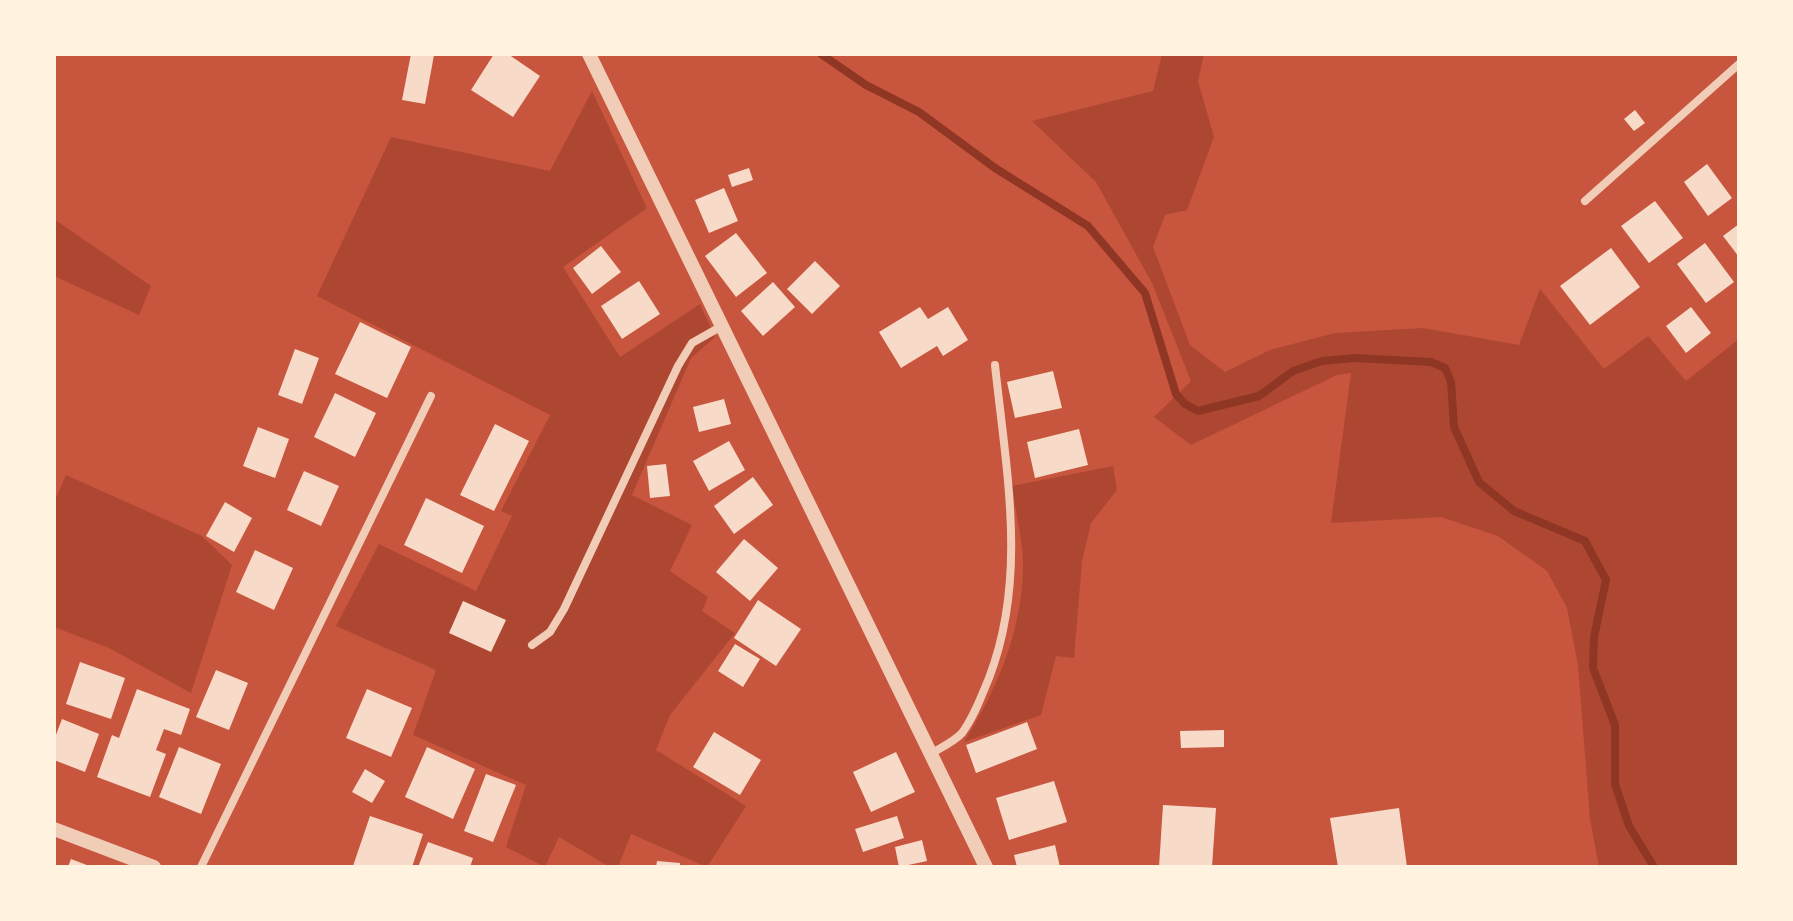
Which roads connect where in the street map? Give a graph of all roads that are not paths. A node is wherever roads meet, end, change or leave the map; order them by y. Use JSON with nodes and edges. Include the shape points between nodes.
{"nodes":[{"id":1,"x":589,"y":54,"type":"edge"},
{"id":2,"x":1739,"y":64,"type":"edge"},
{"id":3,"x":1585,"y":201,"type":"dead end"},
{"id":4,"x":722,"y":326,"type":"junction"},
{"id":5,"x":995,"y":365,"type":"dead end"},
{"id":6,"x":431,"y":396,"type":"dead end"},
{"id":7,"x":532,"y":645,"type":"dead end"},
{"id":8,"x":932,"y":753,"type":"junction"},
{"id":9,"x":54,"y":829,"type":"edge"},
{"id":10,"x":154,"y":867,"type":"edge"},
{"id":11,"x":201,"y":867,"type":"edge"},
{"id":12,"x":986,"y":867,"type":"edge"}],
"edges":[{"from":1,"to":4,"type":"street"},
{"from":2,"to":3,"type":"street"},
{"from":4,"to":7,"type":"street","via":[[692,343],[678,366],[564,609],[550,632]]},
{"from":4,"to":8,"type":"street"},
{"from":5,"to":8,"type":"street","via":[[1013,585],[1001,647],[977,706],[961,735]]},
{"from":6,"to":11,"type":"street"},
{"from":8,"to":12,"type":"street"},
{"from":9,"to":10,"type":"street"}]}
